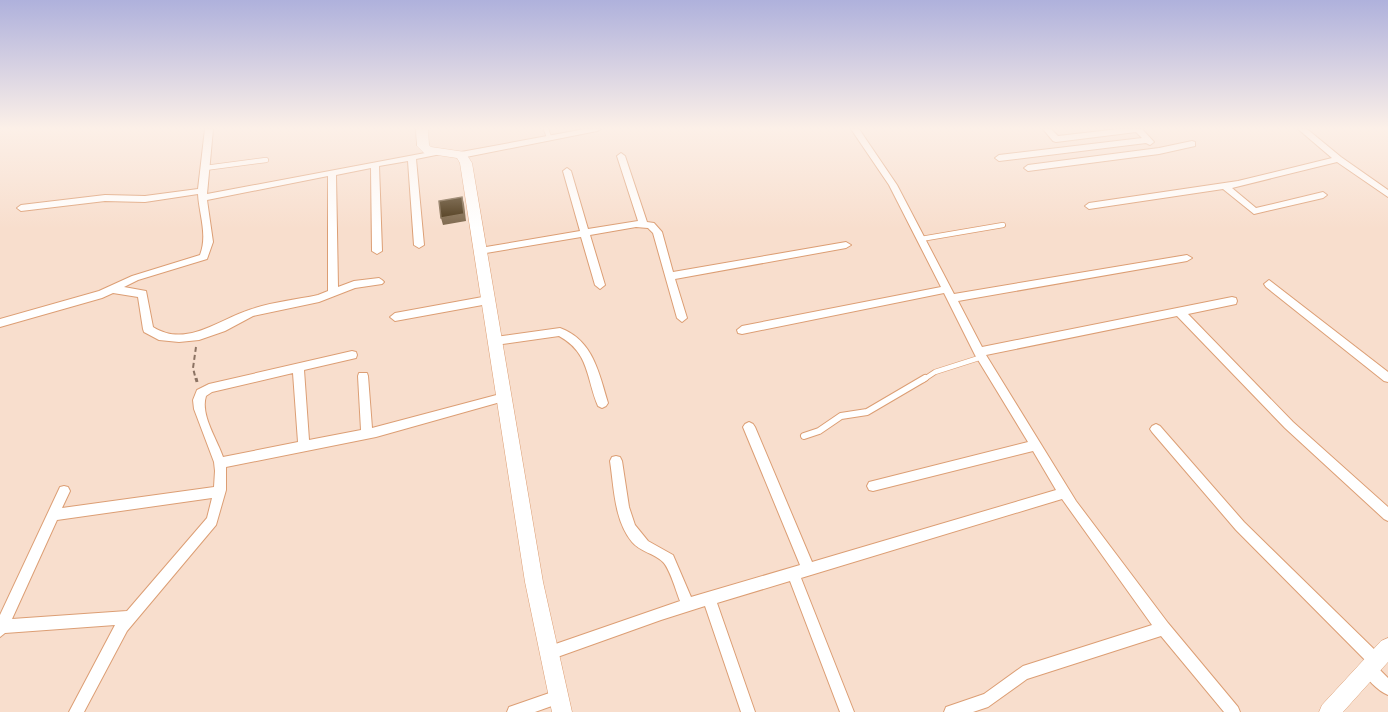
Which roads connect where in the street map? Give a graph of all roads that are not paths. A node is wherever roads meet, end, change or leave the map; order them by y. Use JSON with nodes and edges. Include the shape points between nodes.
{"nodes":[{"id":1,"x":206,"y":162,"type":"edge"},
{"id":2,"x":249,"y":162,"type":"edge"},
{"id":3,"x":392,"y":162,"type":"edge"},
{"id":4,"x":412,"y":162,"type":"edge"},
{"id":5,"x":466,"y":162,"type":"edge"},
{"id":6,"x":623,"y":162,"type":"edge"},
{"id":7,"x":878,"y":162,"type":"edge"},
{"id":8,"x":1072,"y":162,"type":"edge"},
{"id":9,"x":1324,"y":162,"type":"edge"},
{"id":10,"x":1343,"y":162,"type":"edge"},
{"id":11,"x":375,"y":165,"type":"junction"},
{"id":12,"x":205,"y":168,"type":"junction"},
{"id":13,"x":1028,"y":168,"type":"dead end"},
{"id":14,"x":567,"y":171,"type":"dead end"},
{"id":15,"x":332,"y":174,"type":"junction"},
{"id":16,"x":1388,"y":184,"type":"edge"},
{"id":17,"x":1225,"y":186,"type":"junction"},
{"id":18,"x":1378,"y":186,"type":"junction"},
{"id":19,"x":202,"y":194,"type":"junction"},
{"id":20,"x":1388,"y":194,"type":"edge"},
{"id":21,"x":1323,"y":195,"type":"dead end"},
{"id":22,"x":1089,"y":206,"type":"dead end"},
{"id":23,"x":21,"y":208,"type":"dead end"},
{"id":24,"x":643,"y":223,"type":"junction"},
{"id":25,"x":1003,"y":225,"type":"dead end"},
{"id":26,"x":584,"y":232,"type":"junction"},
{"id":27,"x":921,"y":239,"type":"junction"},
{"id":28,"x":419,"y":245,"type":"dead end"},
{"id":29,"x":846,"y":245,"type":"dead end"},
{"id":30,"x":377,"y":251,"type":"dead end"},
{"id":31,"x":480,"y":251,"type":"junction"},
{"id":32,"x":1187,"y":258,"type":"dead end"},
{"id":33,"x":670,"y":276,"type":"junction"},
{"id":34,"x":379,"y":282,"type":"dead end"},
{"id":35,"x":1269,"y":284,"type":"dead end"},
{"id":36,"x":600,"y":285,"type":"dead end"},
{"id":37,"x":111,"y":289,"type":"junction"},
{"id":38,"x":333,"y":292,"type":"junction"},
{"id":39,"x":949,"y":294,"type":"junction"},
{"id":40,"x":488,"y":300,"type":"junction"},
{"id":41,"x":1232,"y":302,"type":"dead end"},
{"id":42,"x":1180,"y":312,"type":"junction"},
{"id":43,"x":395,"y":317,"type":"dead end"},
{"id":44,"x":682,"y":318,"type":"dead end"},
{"id":45,"x":0,"y":323,"type":"edge"},
{"id":46,"x":742,"y":330,"type":"dead end"},
{"id":47,"x":495,"y":341,"type":"junction"},
{"id":48,"x":352,"y":355,"type":"dead end"},
{"id":49,"x":981,"y":355,"type":"junction"},
{"id":50,"x":298,"y":368,"type":"junction"},
{"id":51,"x":363,"y":376,"type":"dead end"},
{"id":52,"x":1388,"y":378,"type":"edge"},
{"id":53,"x":504,"y":397,"type":"junction"},
{"id":54,"x":602,"y":403,"type":"dead end"},
{"id":55,"x":749,"y":428,"type":"dead end"},
{"id":56,"x":1155,"y":429,"type":"dead end"},
{"id":57,"x":368,"y":433,"type":"junction"},
{"id":58,"x":804,"y":436,"type":"dead end"},
{"id":59,"x":304,"y":444,"type":"junction"},
{"id":60,"x":1035,"y":445,"type":"junction"},
{"id":61,"x":616,"y":461,"type":"dead end"},
{"id":62,"x":219,"y":463,"type":"junction"},
{"id":63,"x":873,"y":486,"type":"dead end"},
{"id":64,"x":64,"y":491,"type":"dead end"},
{"id":65,"x":219,"y":492,"type":"junction"},
{"id":66,"x":1065,"y":493,"type":"junction"},
{"id":67,"x":53,"y":515,"type":"junction"},
{"id":68,"x":1388,"y":515,"type":"edge"},
{"id":69,"x":808,"y":569,"type":"junction"},
{"id":70,"x":793,"y":573,"type":"junction"},
{"id":71,"x":709,"y":598,"type":"junction"},
{"id":72,"x":688,"y":605,"type":"junction"},
{"id":73,"x":129,"y":617,"type":"junction"},
{"id":74,"x":1163,"y":628,"type":"junction"},
{"id":75,"x":1,"y":629,"type":"edge"},
{"id":76,"x":549,"y":653,"type":"junction"},
{"id":77,"x":1377,"y":659,"type":"edge"},
{"id":78,"x":1388,"y":688,"type":"edge"},
{"id":79,"x":560,"y":704,"type":"edge"},
{"id":80,"x":76,"y":712,"type":"edge"},
{"id":81,"x":514,"y":712,"type":"edge"},
{"id":82,"x":748,"y":712,"type":"edge"},
{"id":83,"x":847,"y":712,"type":"edge"},
{"id":84,"x":951,"y":712,"type":"edge"},
{"id":85,"x":1233,"y":712,"type":"edge"},
{"id":86,"x":1329,"y":712,"type":"edge"}],
"edges":[{"from":1,"to":12,"type":"street"},
{"from":2,"to":12,"type":"lane"},
{"from":3,"to":11,"type":"street"},
{"from":4,"to":28,"type":"street"},
{"from":5,"to":31,"type":"main road"},
{"from":6,"to":24,"type":"street"},
{"from":7,"to":27,"type":"street"},
{"from":8,"to":13,"type":"street"},
{"from":9,"to":17,"type":"street"},
{"from":10,"to":18,"type":"street"},
{"from":11,"to":15,"type":"street"},
{"from":11,"to":30,"type":"street"},
{"from":12,"to":19,"type":"street"},
{"from":14,"to":26,"type":"street"},
{"from":15,"to":19,"type":"street"},
{"from":15,"to":38,"type":"street"},
{"from":16,"to":18,"type":"street"},
{"from":17,"to":21,"type":"street","via":[[1254,211]]},
{"from":17,"to":22,"type":"street"},
{"from":18,"to":20,"type":"street"},
{"from":19,"to":23,"type":"street","via":[[105,198]]},
{"from":19,"to":37,"type":"street","via":[[208,230],[204,257]]},
{"from":24,"to":26,"type":"street"},
{"from":24,"to":33,"type":"street","via":[[657,231]]},
{"from":25,"to":27,"type":"lane"},
{"from":26,"to":31,"type":"street"},
{"from":26,"to":36,"type":"street"},
{"from":27,"to":39,"type":"street"},
{"from":29,"to":33,"type":"street"},
{"from":31,"to":40,"type":"main road"},
{"from":32,"to":39,"type":"street"},
{"from":33,"to":44,"type":"street"},
{"from":34,"to":38,"type":"street"},
{"from":35,"to":52,"type":"street"},
{"from":37,"to":38,"type":"street","via":[[143,294],[148,329],[159,336],[179,338],[199,336],[251,313]]},
{"from":37,"to":45,"type":"street"},
{"from":39,"to":46,"type":"street"},
{"from":39,"to":49,"type":"street"},
{"from":40,"to":43,"type":"street"},
{"from":40,"to":47,"type":"main road"},
{"from":41,"to":42,"type":"street"},
{"from":42,"to":49,"type":"street"},
{"from":42,"to":68,"type":"street","via":[[1289,425]]},
{"from":47,"to":53,"type":"main road"},
{"from":47,"to":54,"type":"street","via":[[560,332],[568,335],[588,355]]},
{"from":48,"to":50,"type":"street"},
{"from":49,"to":58,"type":"lane","via":[[935,372],[867,412],[841,416]]},
{"from":49,"to":60,"type":"street"},
{"from":50,"to":59,"type":"street"},
{"from":50,"to":62,"type":"street","via":[[201,393],[197,405]]},
{"from":51,"to":57,"type":"street"},
{"from":53,"to":57,"type":"street"},
{"from":53,"to":76,"type":"main road"},
{"from":55,"to":69,"type":"street"},
{"from":56,"to":77,"type":"street","via":[[1240,526]]},
{"from":57,"to":59,"type":"street"},
{"from":59,"to":62,"type":"street"},
{"from":60,"to":63,"type":"street"},
{"from":60,"to":66,"type":"street"},
{"from":61,"to":72,"type":"street","via":[[626,516],[635,536],[669,559]]},
{"from":62,"to":65,"type":"street"},
{"from":64,"to":67,"type":"street"},
{"from":65,"to":67,"type":"street"},
{"from":65,"to":73,"type":"street","via":[[212,521],[203,534]]},
{"from":66,"to":69,"type":"street"},
{"from":66,"to":74,"type":"street"},
{"from":67,"to":75,"type":"street"},
{"from":69,"to":70,"type":"street"},
{"from":70,"to":71,"type":"street"},
{"from":70,"to":83,"type":"street"},
{"from":71,"to":72,"type":"street"},
{"from":71,"to":82,"type":"street"},
{"from":72,"to":76,"type":"street"},
{"from":73,"to":75,"type":"street"},
{"from":73,"to":80,"type":"street"},
{"from":74,"to":84,"type":"street","via":[[1023,673],[988,700]]},
{"from":74,"to":85,"type":"street"},
{"from":76,"to":79,"type":"main road"},
{"from":77,"to":78,"type":"street"},
{"from":77,"to":86,"type":"main road"},
{"from":79,"to":81,"type":"street"}]}
